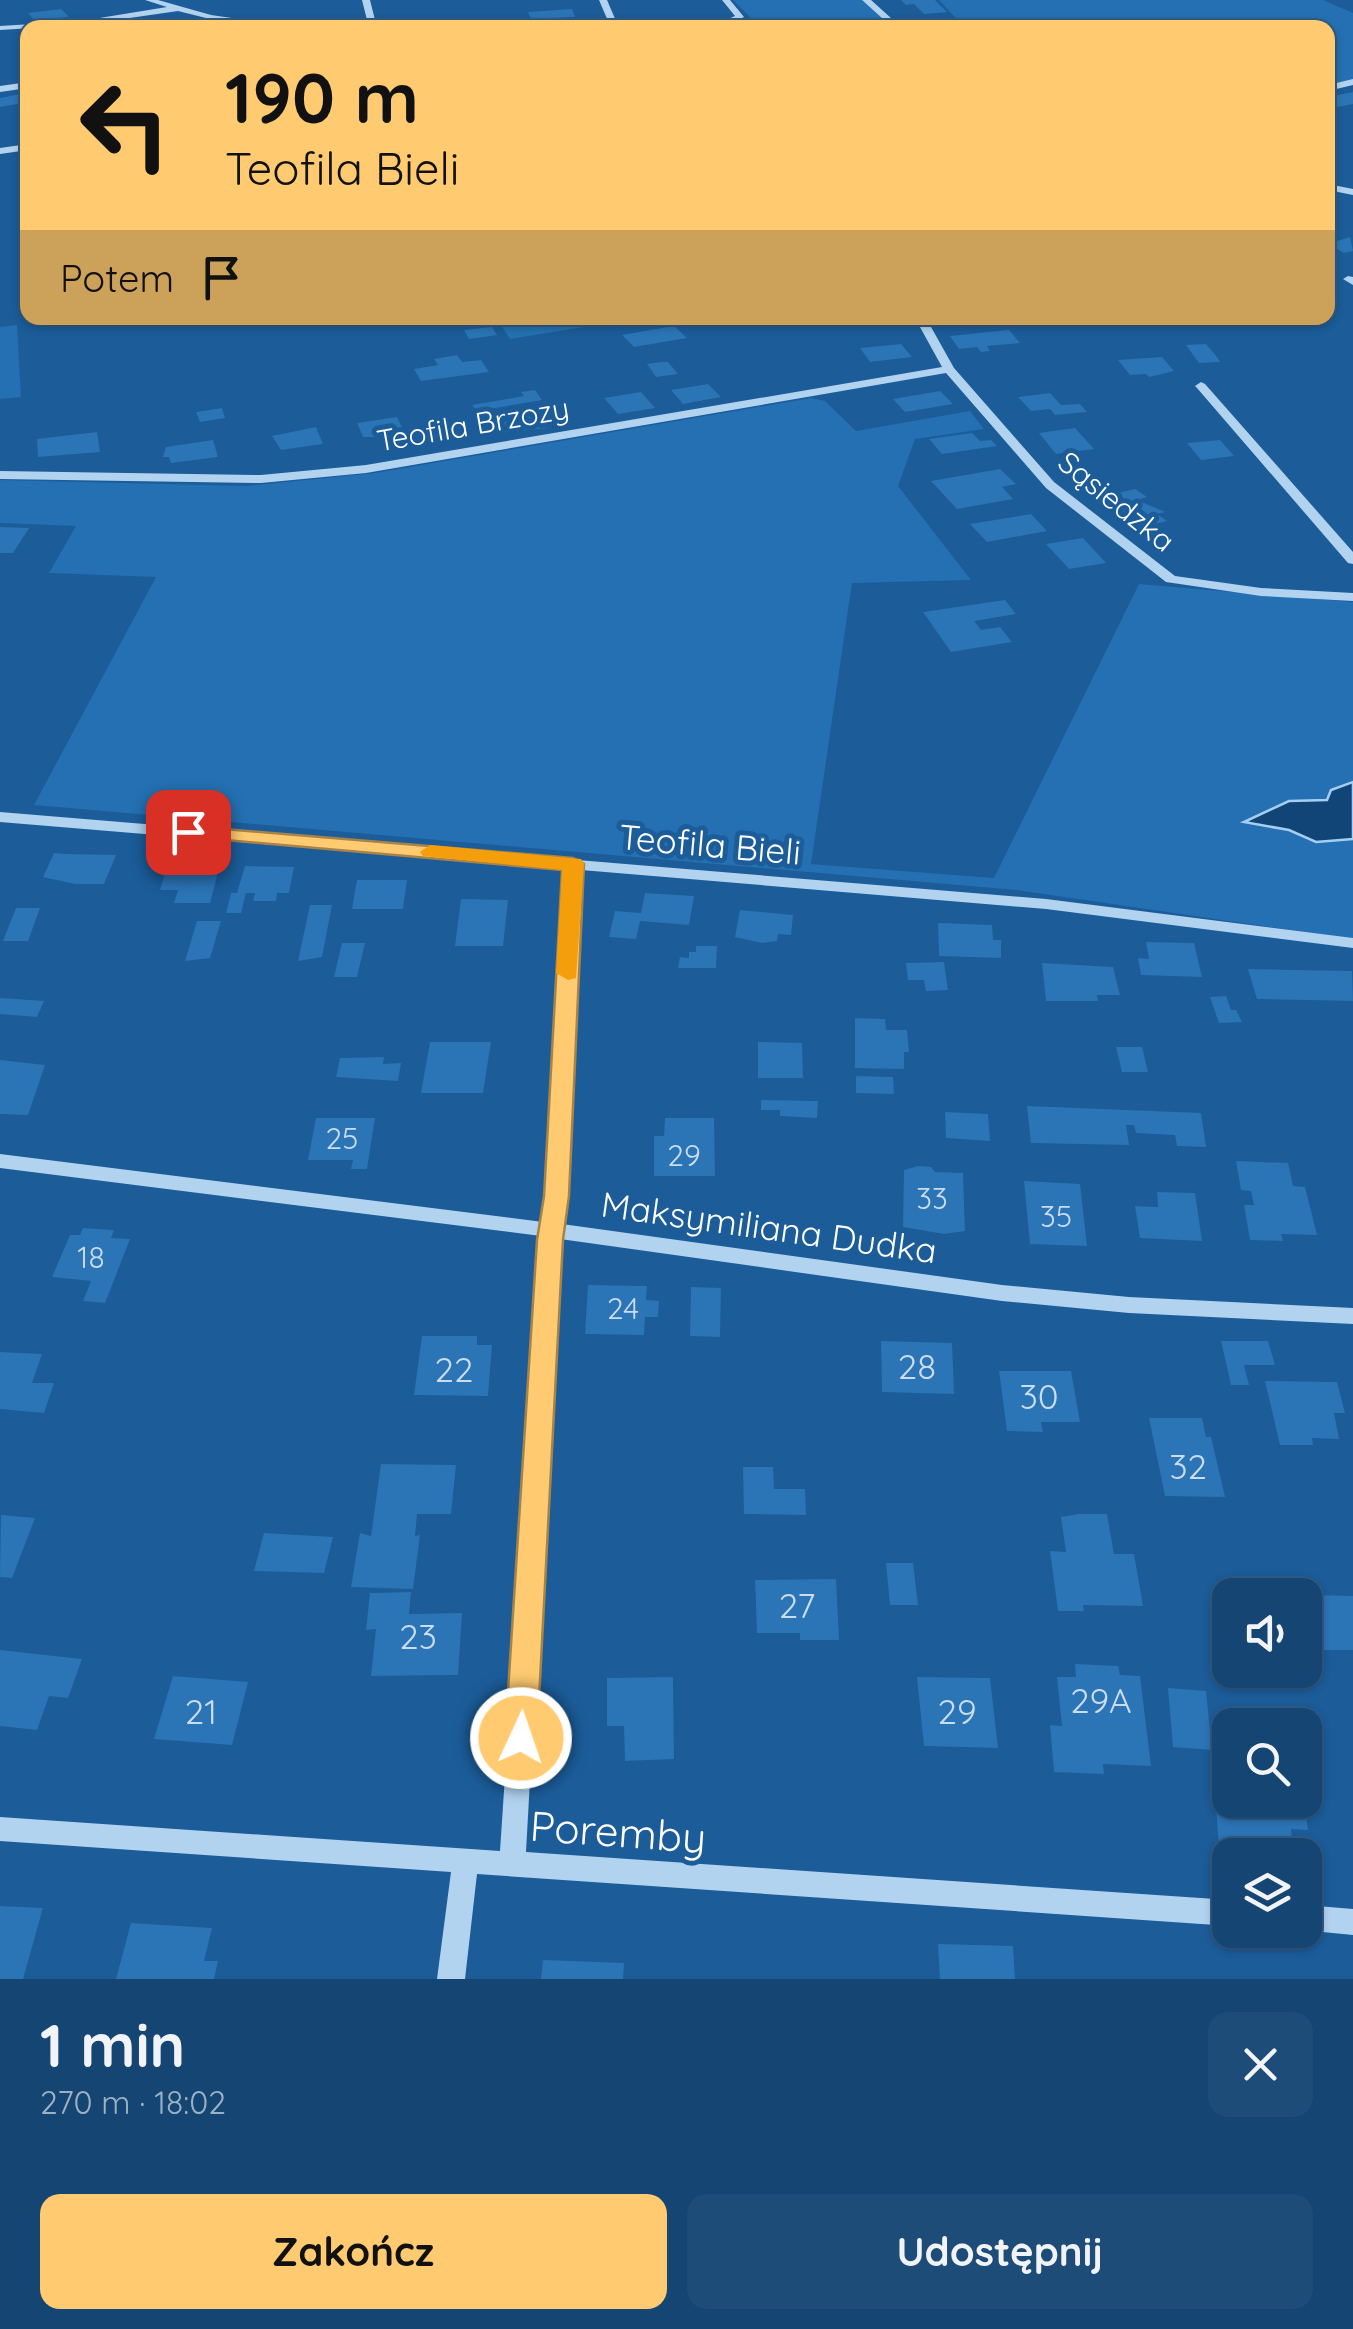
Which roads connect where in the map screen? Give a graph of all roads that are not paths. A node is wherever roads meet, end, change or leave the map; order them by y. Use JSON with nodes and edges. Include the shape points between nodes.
{"nodes":[{"id":1,"x":150,"y":0,"type":"edge"},
{"id":2,"x":726,"y":0,"type":"edge"},
{"id":3,"x":866,"y":0,"type":"edge"},
{"id":4,"x":178,"y":8,"type":"junction"},
{"id":5,"x":101,"y":20,"type":"edge"},
{"id":6,"x":263,"y":20,"type":"edge"},
{"id":7,"x":732,"y":20,"type":"edge"},
{"id":8,"x":889,"y":20,"type":"edge"},
{"id":9,"x":924,"y":325,"type":"edge"},
{"id":10,"x":949,"y":369,"type":"junction"},
{"id":11,"x":1201,"y":386,"type":"dead end"},
{"id":12,"x":0,"y":475,"type":"edge"},
{"id":13,"x":1353,"y":560,"type":"edge"},
{"id":14,"x":1353,"y":597,"type":"edge"},
{"id":15,"x":0,"y":817,"type":"edge"},
{"id":16,"x":573,"y":864,"type":"junction"},
{"id":17,"x":1353,"y":943,"type":"edge"},
{"id":18,"x":0,"y":1161,"type":"edge"},
{"id":19,"x":551,"y":1230,"type":"junction"},
{"id":20,"x":1353,"y":1316,"type":"edge"},
{"id":21,"x":0,"y":1829,"type":"edge"},
{"id":22,"x":465,"y":1862,"type":"junction"},
{"id":23,"x":512,"y":1865,"type":"junction"},
{"id":24,"x":1212,"y":1912,"type":"edge"},
{"id":25,"x":1322,"y":1919,"type":"edge"},
{"id":26,"x":1353,"y":1922,"type":"edge"},
{"id":27,"x":451,"y":1979,"type":"edge"}],
"edges":[{"from":1,"to":4,"type":"street"},
{"from":2,"to":7,"type":"street","via":[[740,17]]},
{"from":3,"to":8,"type":"street"},
{"from":4,"to":5,"type":"street"},
{"from":4,"to":6,"type":"street"},
{"from":9,"to":10,"type":"street","name":"Sąsiedzka"},
{"from":10,"to":12,"type":"street","name":"Teofila Brzozy","via":[[366,468],[262,479]]},
{"from":10,"to":14,"type":"street","name":"Sąsiedzka","via":[[1050,486],[1171,578]]},
{"from":11,"to":13,"type":"street"},
{"from":15,"to":16,"type":"street","name":"Teofila Bieli"},
{"from":16,"to":17,"type":"street","name":"Teofila Bieli","via":[[1046,904]]},
{"from":16,"to":19,"type":"street"},
{"from":18,"to":19,"type":"street","name":"Maksymiliana Dudka"},
{"from":19,"to":20,"type":"street","name":"Maksymiliana Dudka","via":[[1002,1293]]},
{"from":19,"to":23,"type":"street"},
{"from":21,"to":22,"type":"street","name":"Poremby"},
{"from":22,"to":23,"type":"street","name":"Poremby"},
{"from":22,"to":27,"type":"street"},
{"from":23,"to":24,"type":"street","name":"Poremby"},
{"from":25,"to":26,"type":"street"}]}
